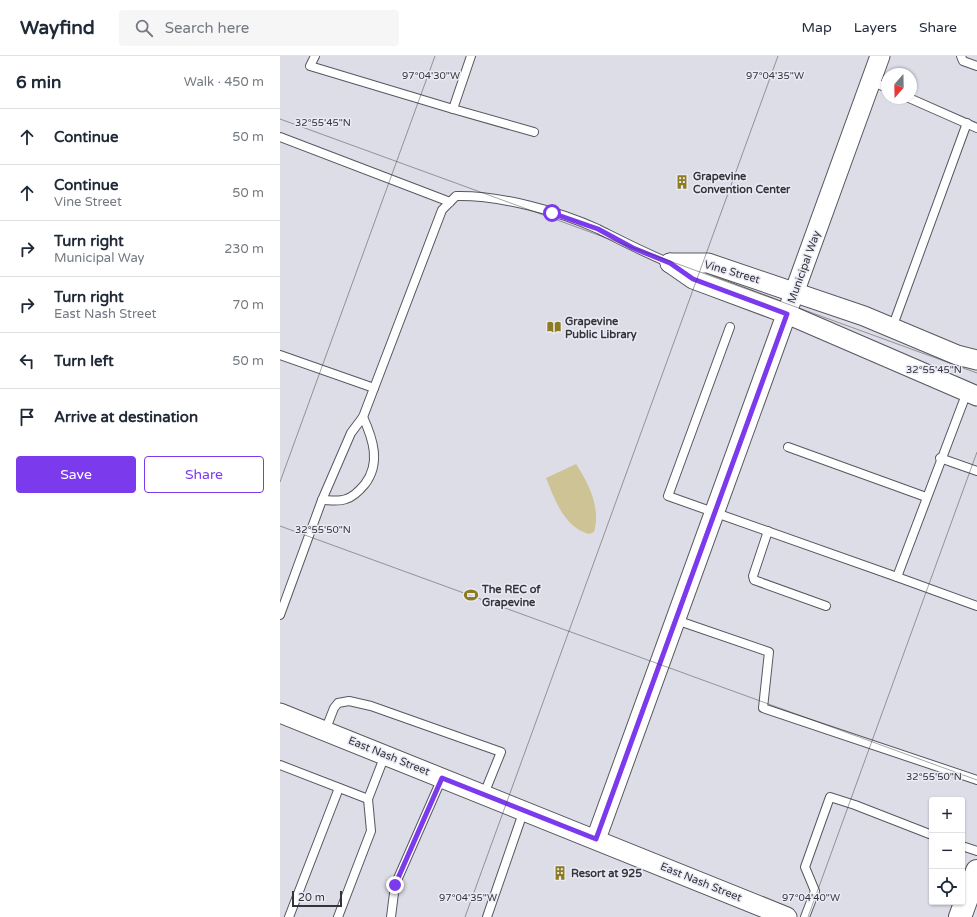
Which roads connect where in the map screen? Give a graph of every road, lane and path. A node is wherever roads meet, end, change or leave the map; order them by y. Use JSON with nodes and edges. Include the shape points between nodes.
{"nodes":[{"id":1,"x":315,"y":56,"type":"edge"},
{"id":2,"x":471,"y":56,"type":"edge"},
{"id":3,"x":880,"y":56,"type":"edge"},
{"id":4,"x":961,"y":56,"type":"edge"},
{"id":5,"x":977,"y":66,"type":"edge"},
{"id":6,"x":879,"y":85,"type":"edge"},
{"id":7,"x":917,"y":101,"type":"edge"},
{"id":8,"x":454,"y":110,"type":"junction"},
{"id":9,"x":967,"y":123,"type":"junction"},
{"id":10,"x":977,"y":128,"type":"edge"},
{"id":11,"x":534,"y":132,"type":"dead end"},
{"id":12,"x":280,"y":137,"type":"edge"},
{"id":13,"x":450,"y":202,"type":"junction"},
{"id":14,"x":670,"y":263,"type":"junction"},
{"id":15,"x":795,"y":292,"type":"junction"},
{"id":16,"x":787,"y":314,"type":"junction"},
{"id":17,"x":730,"y":327,"type":"dead end"},
{"id":18,"x":892,"y":328,"type":"junction"},
{"id":19,"x":280,"y":355,"type":"edge"},
{"id":20,"x":977,"y":360,"type":"edge"},
{"id":21,"x":374,"y":388,"type":"junction"},
{"id":22,"x":974,"y":391,"type":"edge"},
{"id":23,"x":363,"y":417,"type":"junction"},
{"id":24,"x":788,"y":447,"type":"dead end"},
{"id":25,"x":940,"y":458,"type":"junction"},
{"id":26,"x":977,"y":471,"type":"edge"},
{"id":27,"x":926,"y":497,"type":"junction"},
{"id":28,"x":322,"y":500,"type":"junction"},
{"id":29,"x":714,"y":512,"type":"junction"},
{"id":30,"x":768,"y":531,"type":"junction"},
{"id":31,"x":897,"y":577,"type":"junction"},
{"id":32,"x":826,"y":606,"type":"dead end"},
{"id":33,"x":977,"y":606,"type":"edge"},
{"id":34,"x":280,"y":616,"type":"edge"},
{"id":35,"x":676,"y":620,"type":"junction"},
{"id":36,"x":280,"y":713,"type":"edge"},
{"id":37,"x":325,"y":731,"type":"junction"},
{"id":38,"x":385,"y":755,"type":"junction"},
{"id":39,"x":280,"y":765,"type":"edge"},
{"id":40,"x":442,"y":778,"type":"junction"},
{"id":41,"x":977,"y":780,"type":"edge"},
{"id":42,"x":339,"y":788,"type":"junction"},
{"id":43,"x":484,"y":794,"type":"junction"},
{"id":44,"x":368,"y":799,"type":"junction"},
{"id":45,"x":524,"y":810,"type":"junction"},
{"id":46,"x":929,"y":834,"type":"edge"},
{"id":47,"x":596,"y":839,"type":"junction"},
{"id":48,"x":965,"y":847,"type":"edge"},
{"id":49,"x":977,"y":851,"type":"edge"},
{"id":50,"x":977,"y":871,"type":"edge"},
{"id":51,"x":289,"y":917,"type":"edge"},
{"id":52,"x":338,"y":917,"type":"edge"},
{"id":53,"x":391,"y":917,"type":"edge"},
{"id":54,"x":487,"y":917,"type":"edge"},
{"id":55,"x":787,"y":917,"type":"edge"},
{"id":56,"x":805,"y":917,"type":"edge"},
{"id":57,"x":960,"y":917,"type":"edge"}],
"edges":[{"from":1,"to":8,"type":"lane","via":[[310,66]]},
{"from":2,"to":8,"type":"lane"},
{"from":3,"to":6,"type":"street","name":"Municipal Way"},
{"from":4,"to":5,"type":"lane","via":[[963,61]]},
{"from":6,"to":15,"type":"street","name":"Municipal Way"},
{"from":7,"to":9,"type":"lane"},
{"from":8,"to":11,"type":"lane"},
{"from":9,"to":10,"type":"lane"},
{"from":9,"to":18,"type":"lane"},
{"from":12,"to":13,"type":"lane"},
{"from":13,"to":14,"type":"lane","via":[[456,196],[480,196],[530,207],[598,229],[633,248]]},
{"from":13,"to":21,"type":"lane","via":[[442,210]]},
{"from":14,"to":15,"type":"street","name":"Vine Street","via":[[708,262]]},
{"from":14,"to":16,"type":"street","name":"Vine Street","via":[[693,279]]},
{"from":15,"to":16,"type":"street","name":"Municipal Way"},
{"from":15,"to":18,"type":"street","name":"Vine Street"},
{"from":16,"to":22,"type":"street","name":"Vine Street","via":[[937,379]]},
{"from":16,"to":29,"type":"street","name":"Municipal Way"},
{"from":17,"to":29,"type":"lane","via":[[668,496]]},
{"from":18,"to":20,"type":"street","name":"Vine Street"},
{"from":19,"to":21,"type":"lane"},
{"from":21,"to":23,"type":"lane"},
{"from":22,"to":25,"type":"lane"},
{"from":23,"to":28,"type":"lane","via":[[351,433]]},
{"from":23,"to":28,"type":"lane","via":[[371,436],[375,461],[371,476],[361,489],[345,500]]},
{"from":24,"to":27,"type":"lane"},
{"from":25,"to":26,"type":"lane"},
{"from":25,"to":27,"type":"lane"},
{"from":27,"to":31,"type":"lane"},
{"from":28,"to":34,"type":"lane"},
{"from":29,"to":30,"type":"lane"},
{"from":29,"to":35,"type":"street","name":"Municipal Way"},
{"from":30,"to":31,"type":"lane"},
{"from":30,"to":32,"type":"lane","via":[[753,576],[754,580]]},
{"from":31,"to":33,"type":"lane"},
{"from":35,"to":41,"type":"lane","via":[[769,652],[763,708]]},
{"from":35,"to":47,"type":"street","name":"Municipal Way"},
{"from":36,"to":37,"type":"street","name":"East Nash Street"},
{"from":37,"to":38,"type":"street","name":"East Nash Street"},
{"from":37,"to":43,"type":"lane","via":[[338,703],[349,701],[371,706],[501,752]]},
{"from":38,"to":40,"type":"street","name":"East Nash Street"},
{"from":38,"to":44,"type":"lane"},
{"from":39,"to":42,"type":"lane"},
{"from":40,"to":43,"type":"street","name":"East Nash Street"},
{"from":40,"to":53,"type":"lane","via":[[395,885]]},
{"from":42,"to":44,"type":"lane"},
{"from":42,"to":51,"type":"lane"},
{"from":43,"to":45,"type":"street","name":"East Nash Street"},
{"from":44,"to":52,"type":"lane","via":[[371,831]]},
{"from":45,"to":47,"type":"street","name":"East Nash Street"},
{"from":45,"to":54,"type":"lane"},
{"from":46,"to":56,"type":"lane","via":[[830,797],[805,867],[815,891]]},
{"from":47,"to":55,"type":"street","name":"East Nash Street"},
{"from":48,"to":49,"type":"lane"},
{"from":50,"to":57,"type":"main road"}]}
